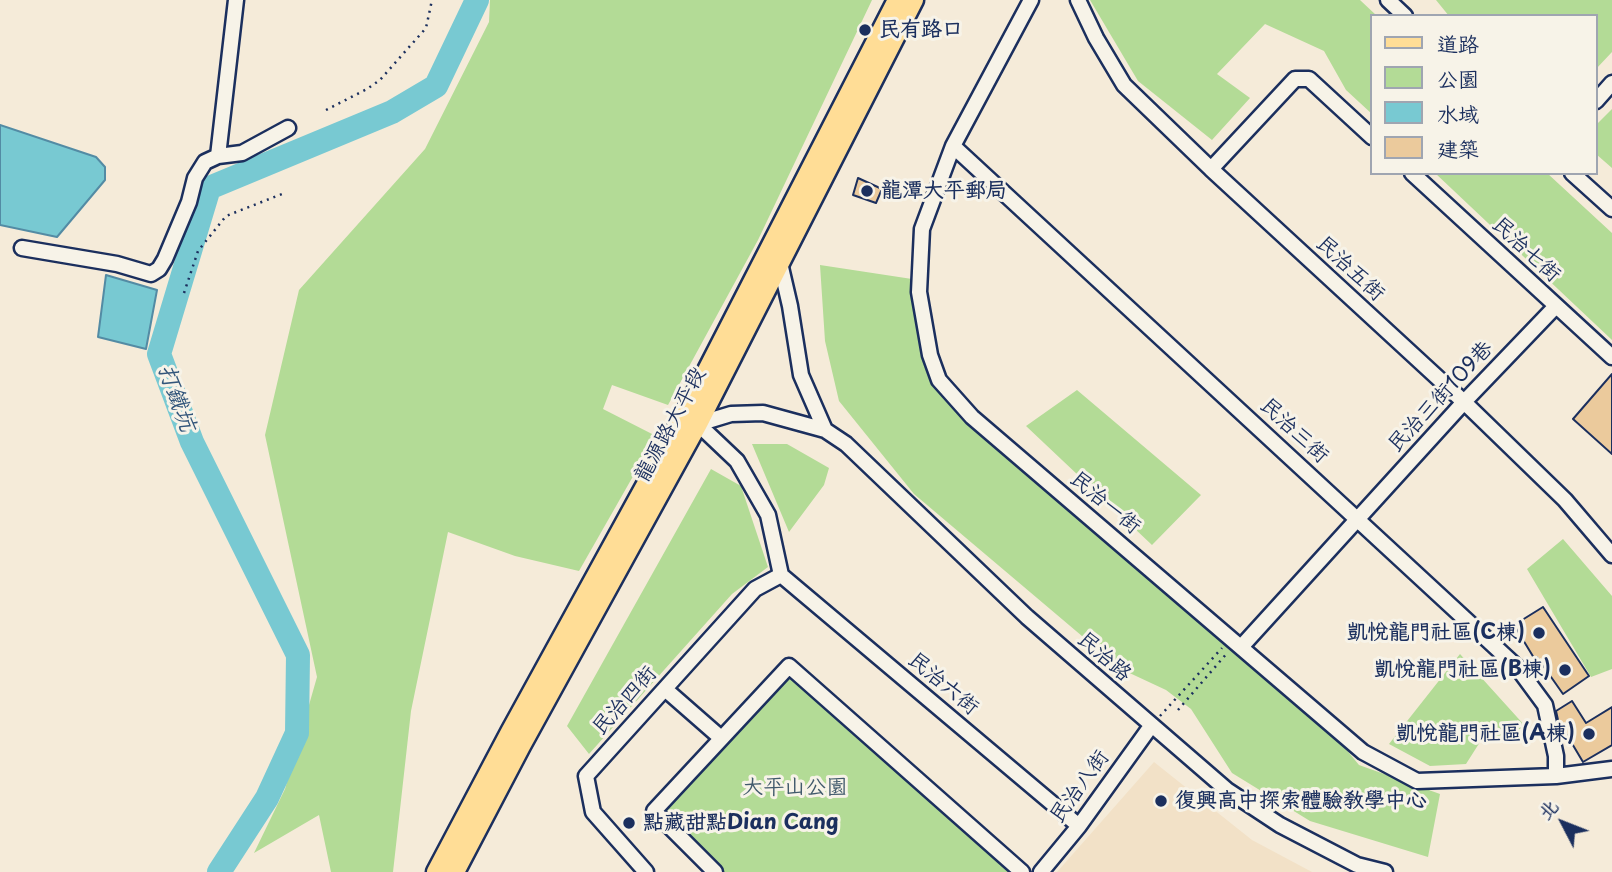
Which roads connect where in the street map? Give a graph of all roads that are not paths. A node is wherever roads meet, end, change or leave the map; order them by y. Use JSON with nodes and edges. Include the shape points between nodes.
{"nodes":[{"id":1,"x":236,"y":0,"type":"edge"},
{"id":2,"x":897,"y":0,"type":"edge"},
{"id":3,"x":914,"y":0,"type":"edge"},
{"id":4,"x":1031,"y":0,"type":"edge"},
{"id":5,"x":1078,"y":0,"type":"edge"},
{"id":6,"x":1388,"y":0,"type":"edge"},
{"id":7,"x":1403,"y":14,"type":"edge"},
{"id":8,"x":1612,"y":83,"type":"edge"},
{"id":9,"x":1598,"y":99,"type":"edge"},
{"id":10,"x":288,"y":128,"type":"dead end"},
{"id":11,"x":1370,"y":135,"type":"edge"},
{"id":12,"x":953,"y":146,"type":"junction"},
{"id":13,"x":218,"y":156,"type":"junction"},
{"id":14,"x":1210,"y":169,"type":"junction"},
{"id":15,"x":1414,"y":175,"type":"edge"},
{"id":16,"x":1574,"y":175,"type":"edge"},
{"id":17,"x":1612,"y":209,"type":"edge"},
{"id":18,"x":22,"y":248,"type":"dead end"},
{"id":19,"x":774,"y":259,"type":"junction"},
{"id":20,"x":1556,"y":306,"type":"junction"},
{"id":21,"x":1612,"y":357,"type":"edge"},
{"id":22,"x":1464,"y":402,"type":"junction"},
{"id":23,"x":690,"y":420,"type":"junction"},
{"id":24,"x":825,"y":430,"type":"junction"},
{"id":25,"x":1358,"y":519,"type":"junction"},
{"id":26,"x":1612,"y":555,"type":"edge"},
{"id":27,"x":781,"y":575,"type":"junction"},
{"id":28,"x":1236,"y":649,"type":"junction"},
{"id":29,"x":664,"y":689,"type":"junction"},
{"id":30,"x":1151,"y":726,"type":"junction"},
{"id":31,"x":721,"y":738,"type":"junction"},
{"id":32,"x":1612,"y":769,"type":"edge"},
{"id":33,"x":1556,"y":776,"type":"junction"},
{"id":34,"x":1079,"y":826,"type":"junction"},
{"id":35,"x":455,"y":866,"type":"edge"},
{"id":36,"x":1356,"y":868,"type":"edge"},
{"id":37,"x":436,"y":872,"type":"edge"},
{"id":38,"x":646,"y":872,"type":"edge"},
{"id":39,"x":715,"y":872,"type":"edge"},
{"id":40,"x":1022,"y":872,"type":"edge"},
{"id":41,"x":1041,"y":872,"type":"edge"},
{"id":42,"x":1385,"y":872,"type":"edge"}],
"edges":[{"from":1,"to":13,"type":"street"},
{"from":2,"to":19,"type":"main road","name":"龍源路大平段"},
{"from":3,"to":19,"type":"main road","name":"龍源路大平段"},
{"from":4,"to":12,"type":"street","name":"民治一街"},
{"from":5,"to":14,"type":"street","name":"民治五街","via":[[1124,85]]},
{"from":6,"to":7,"type":"street"},
{"from":8,"to":9,"type":"street"},
{"from":10,"to":13,"type":"street","via":[[242,153]]},
{"from":11,"to":14,"type":"street","via":[[1309,79],[1295,79]]},
{"from":12,"to":25,"type":"street","name":"民治三街"},
{"from":12,"to":28,"type":"street","name":"民治一街","via":[[922,229],[919,292],[939,380],[972,417]]},
{"from":13,"to":18,"type":"street","via":[[205,162],[195,178],[179,228],[159,269],[151,274]]},
{"from":14,"to":22,"type":"street","name":"民治五街"},
{"from":15,"to":20,"type":"street","name":"民治七街"},
{"from":16,"to":17,"type":"street"},
{"from":19,"to":23,"type":"main road","name":"龍源路大平段"},
{"from":19,"to":24,"type":"street","via":[[801,375]]},
{"from":20,"to":21,"type":"street","name":"民治七街"},
{"from":20,"to":22,"type":"street","name":"民治三街109巷"},
{"from":22,"to":25,"type":"street","name":"民治三街109巷"},
{"from":22,"to":26,"type":"street","name":"民治五街","via":[[1565,500]]},
{"from":23,"to":24,"type":"street","via":[[763,413]]},
{"from":23,"to":27,"type":"street","via":[[737,461],[768,515]]},
{"from":23,"to":35,"type":"main road","name":"龍源路大平段"},
{"from":24,"to":30,"type":"street","name":"民治路","via":[[846,444],[1027,617]]},
{"from":25,"to":28,"type":"street","name":"民治三街109巷"},
{"from":25,"to":33,"type":"street","name":"民治三街","via":[[1525,677],[1545,705]]},
{"from":27,"to":29,"type":"street","name":"民治四街","via":[[755,589]]},
{"from":27,"to":34,"type":"street","name":"民治六街"},
{"from":28,"to":33,"type":"street","name":"民治一街","via":[[1363,752],[1417,781]]},
{"from":29,"to":31,"type":"street"},
{"from":29,"to":38,"type":"street","name":"民治四街","via":[[586,776],[593,812]]},
{"from":30,"to":34,"type":"street","name":"民治八街"},
{"from":30,"to":36,"type":"street","name":"民治路","via":[[1227,790]]},
{"from":31,"to":39,"type":"street","via":[[654,811]]},
{"from":31,"to":40,"type":"street","via":[[789,666]]},
{"from":32,"to":33,"type":"street","name":"民治一街"},
{"from":34,"to":41,"type":"street","name":"民治八街"},
{"from":35,"to":37,"type":"main road","name":"龍源路大平段"},
{"from":36,"to":42,"type":"street","name":"民治路"}]}
